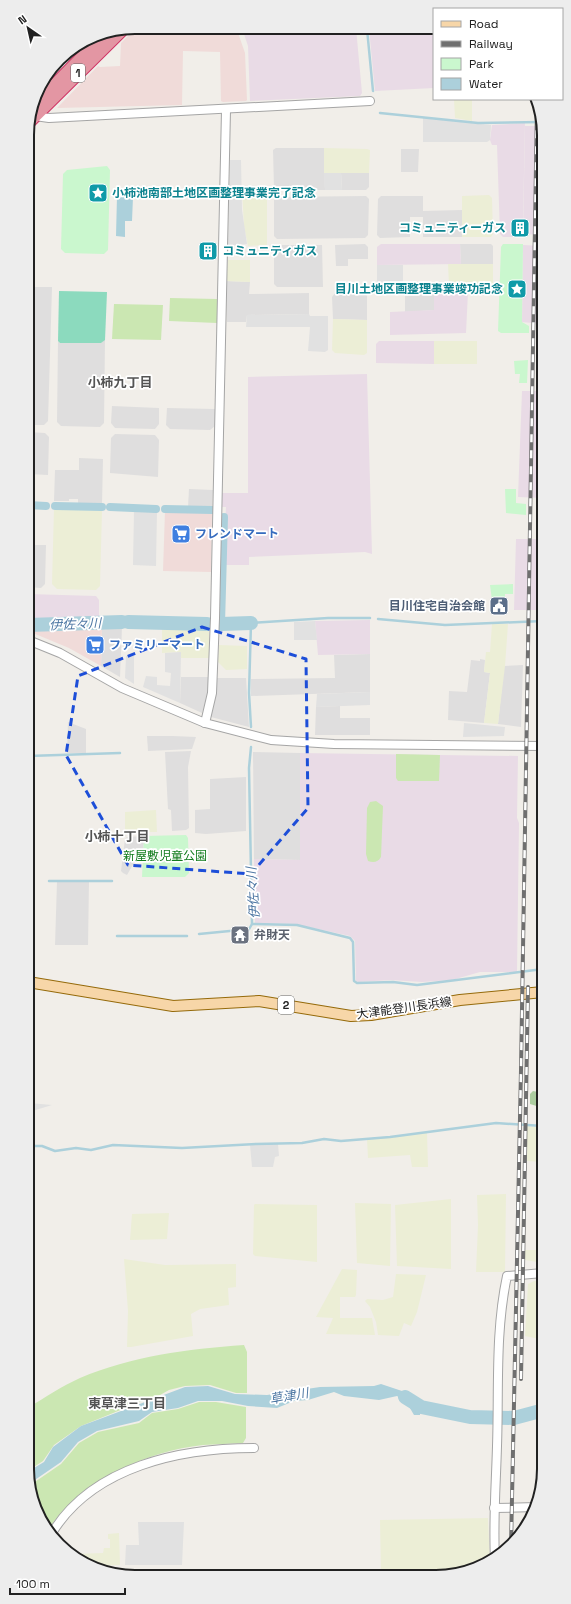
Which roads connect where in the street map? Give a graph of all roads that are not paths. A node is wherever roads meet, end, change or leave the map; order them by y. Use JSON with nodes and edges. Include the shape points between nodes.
{"nodes":[{"id":1,"x":116,"y":36,"type":"edge"},
{"id":2,"x":99,"y":41,"type":"edge"},
{"id":3,"x":370,"y":101,"type":"dead end"},
{"id":4,"x":226,"y":110,"type":"junction"},
{"id":5,"x":37,"y":111,"type":"edge"},
{"id":6,"x":37,"y":112,"type":"edge"},
{"id":7,"x":36,"y":116,"type":"edge"},
{"id":8,"x":34,"y":643,"type":"edge"},
{"id":9,"x":205,"y":723,"type":"junction"},
{"id":10,"x":537,"y":746,"type":"edge"},
{"id":11,"x":34,"y":983,"type":"edge"},
{"id":12,"x":537,"y":993,"type":"edge"},
{"id":13,"x":537,"y":1274,"type":"edge"},
{"id":14,"x":254,"y":1448,"type":"dead end"},
{"id":15,"x":529,"y":1507,"type":"edge"},
{"id":16,"x":494,"y":1508,"type":"junction"},
{"id":17,"x":54,"y":1530,"type":"edge"},
{"id":18,"x":495,"y":1551,"type":"edge"}],
"edges":[{"from":1,"to":6,"type":"highway","number":"1"},
{"from":2,"to":5,"type":"highway","number":"1"},
{"from":3,"to":4,"type":"street"},
{"from":4,"to":7,"type":"street","via":[[49,118]]},
{"from":4,"to":9,"type":"street","via":[[215,625],[212,693]]},
{"from":8,"to":9,"type":"street","via":[[122,688]]},
{"from":9,"to":10,"type":"street","via":[[255,738],[300,743]]},
{"from":11,"to":12,"type":"main road","name":"大津能登川長浜線","number":"2","via":[[173,1006],[259,1002],[351,1016],[460,1000]]},
{"from":13,"to":16,"type":"street","via":[[507,1276],[503,1296]]},
{"from":14,"to":17,"type":"street","via":[[230,1448],[185,1454],[128,1471],[84,1495],[69,1509]]},
{"from":15,"to":16,"type":"street"},
{"from":16,"to":18,"type":"street"}]}
